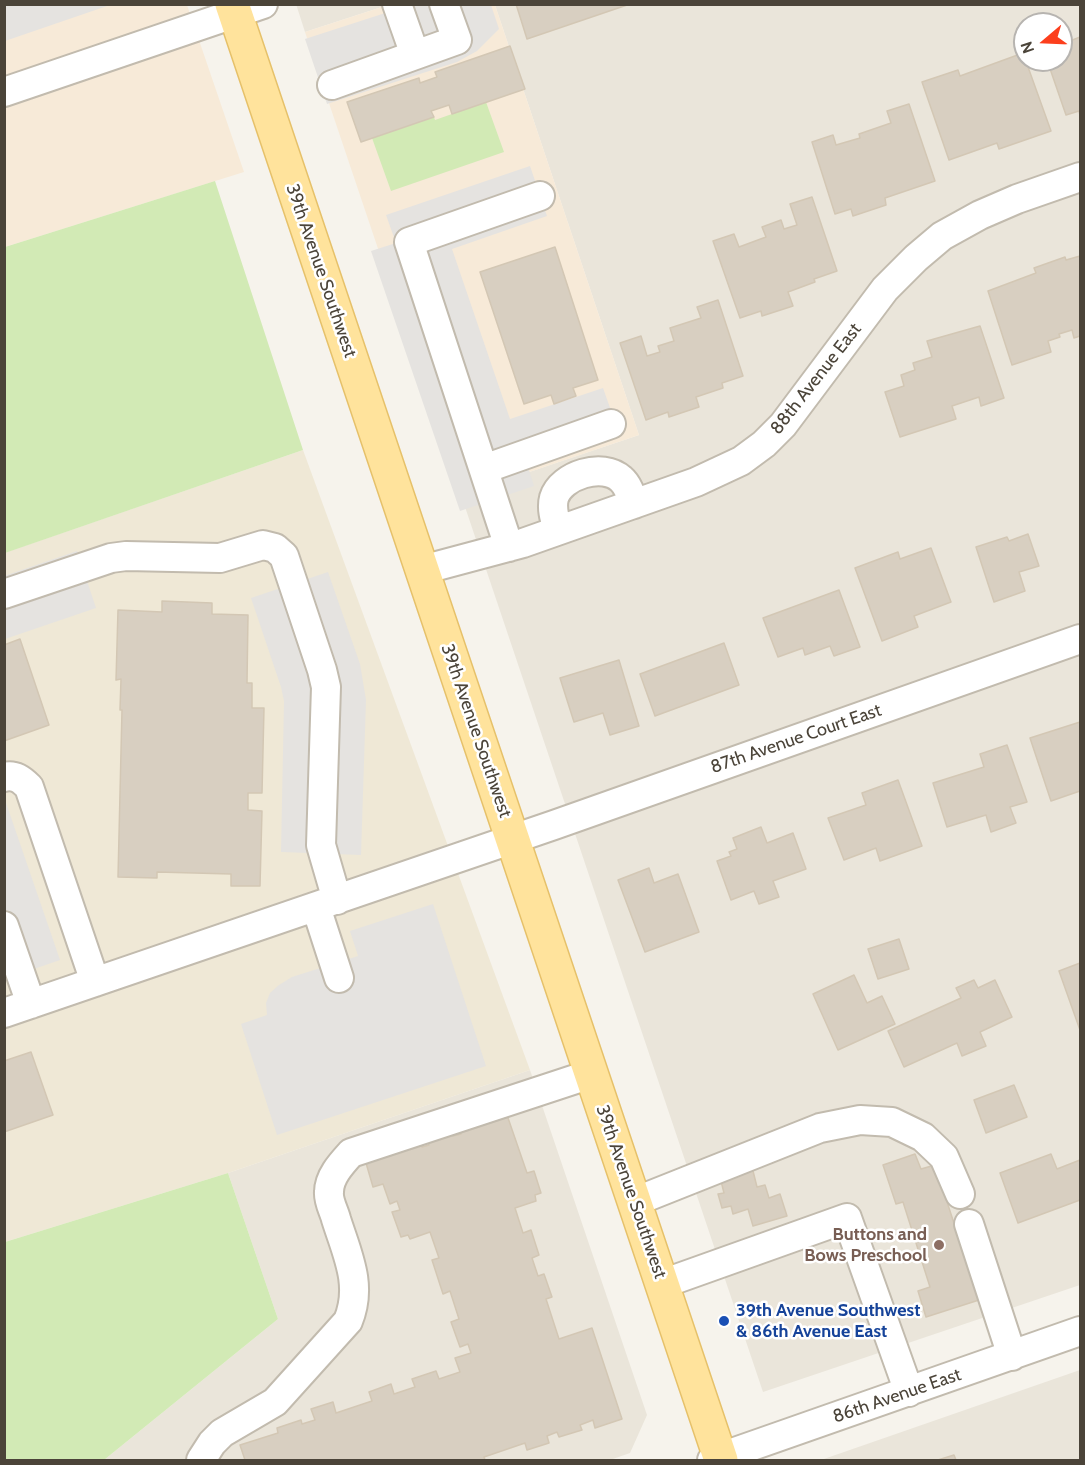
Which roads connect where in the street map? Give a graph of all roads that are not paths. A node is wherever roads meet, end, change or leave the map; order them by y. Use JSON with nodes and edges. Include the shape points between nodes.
{"nodes":[{"id":1,"x":397,"y":4,"type":"edge"},
{"id":2,"x":444,"y":4,"type":"edge"},
{"id":3,"x":243,"y":8,"type":"edge"},
{"id":4,"x":415,"y":55,"type":"junction"},
{"id":5,"x":332,"y":85,"type":"dead end"},
{"id":6,"x":4,"y":92,"type":"edge"},
{"id":7,"x":1080,"y":177,"type":"edge"},
{"id":8,"x":540,"y":196,"type":"dead end"},
{"id":9,"x":611,"y":424,"type":"dead end"},
{"id":10,"x":484,"y":469,"type":"junction"},
{"id":11,"x":634,"y":504,"type":"junction"},
{"id":12,"x":558,"y":530,"type":"junction"},
{"id":13,"x":509,"y":547,"type":"junction"},
{"id":14,"x":422,"y":570,"type":"junction"},
{"id":15,"x":4,"y":594,"type":"edge"},
{"id":16,"x":1080,"y":639,"type":"edge"},
{"id":17,"x":4,"y":777,"type":"edge"},
{"id":18,"x":512,"y":839,"type":"junction"},
{"id":19,"x":327,"y":903,"type":"junction"},
{"id":20,"x":4,"y":926,"type":"edge"},
{"id":21,"x":339,"y":978,"type":"dead end"},
{"id":22,"x":95,"y":982,"type":"junction"},
{"id":23,"x":18,"y":1009,"type":"edge"},
{"id":24,"x":591,"y":1074,"type":"junction"},
{"id":25,"x":960,"y":1194,"type":"dead end"},
{"id":26,"x":634,"y":1202,"type":"junction"},
{"id":27,"x":969,"y":1224,"type":"dead end"},
{"id":28,"x":662,"y":1284,"type":"junction"},
{"id":29,"x":1080,"y":1331,"type":"edge"},
{"id":30,"x":1012,"y":1356,"type":"junction"},
{"id":31,"x":909,"y":1392,"type":"junction"},
{"id":32,"x":718,"y":1460,"type":"edge"},
{"id":33,"x":201,"y":1461,"type":"edge"}],
"edges":[{"from":1,"to":4,"type":"street"},
{"from":2,"to":4,"type":"street","via":[[457,40]]},
{"from":3,"to":6,"type":"street"},
{"from":3,"to":14,"type":"main road","name":"39th Avenue Southwest"},
{"from":4,"to":5,"type":"street"},
{"from":7,"to":11,"type":"street","name":"88th Avenue East","via":[[1017,199],[942,236],[885,289],[783,425],[764,444],[741,461],[696,482]]},
{"from":8,"to":10,"type":"street","via":[[409,242]]},
{"from":9,"to":10,"type":"street"},
{"from":10,"to":13,"type":"street"},
{"from":11,"to":12,"type":"street","name":"88th Avenue East"},
{"from":11,"to":12,"type":"street","via":[[628,487],[614,474],[603,471],[574,477],[561,485],[555,496]]},
{"from":12,"to":13,"type":"street","name":"88th Avenue East"},
{"from":13,"to":14,"type":"street","name":"88th Avenue East"},
{"from":14,"to":18,"type":"main road","name":"39th Avenue Southwest"},
{"from":15,"to":19,"type":"street","via":[[111,558],[220,558],[263,545],[284,556],[326,687],[321,845]]},
{"from":16,"to":18,"type":"street","name":"87th Avenue Court East"},
{"from":17,"to":22,"type":"street","via":[[21,779],[29,787]]},
{"from":18,"to":19,"type":"street","name":"87th Avenue Court East"},
{"from":18,"to":24,"type":"main road","name":"39th Avenue Southwest"},
{"from":19,"to":21,"type":"street"},
{"from":19,"to":22,"type":"street","name":"87th Avenue Court East"},
{"from":20,"to":23,"type":"street"},
{"from":22,"to":23,"type":"street","name":"87th Avenue Court East"},
{"from":24,"to":26,"type":"main road","name":"39th Avenue Southwest"},
{"from":24,"to":33,"type":"street","via":[[351,1154],[340,1165],[328,1194],[356,1286],[348,1321],[275,1402],[222,1432]]},
{"from":25,"to":26,"type":"street","via":[[944,1157],[922,1137],[892,1122],[860,1120],[820,1128]]},
{"from":26,"to":28,"type":"main road","name":"39th Avenue Southwest"},
{"from":27,"to":30,"type":"street"},
{"from":28,"to":31,"type":"street","via":[[847,1218]]},
{"from":28,"to":32,"type":"main road","name":"39th Avenue Southwest"},
{"from":29,"to":30,"type":"street","name":"86th Avenue East"},
{"from":30,"to":31,"type":"street","name":"86th Avenue East"},
{"from":31,"to":32,"type":"street","name":"86th Avenue East"}]}
